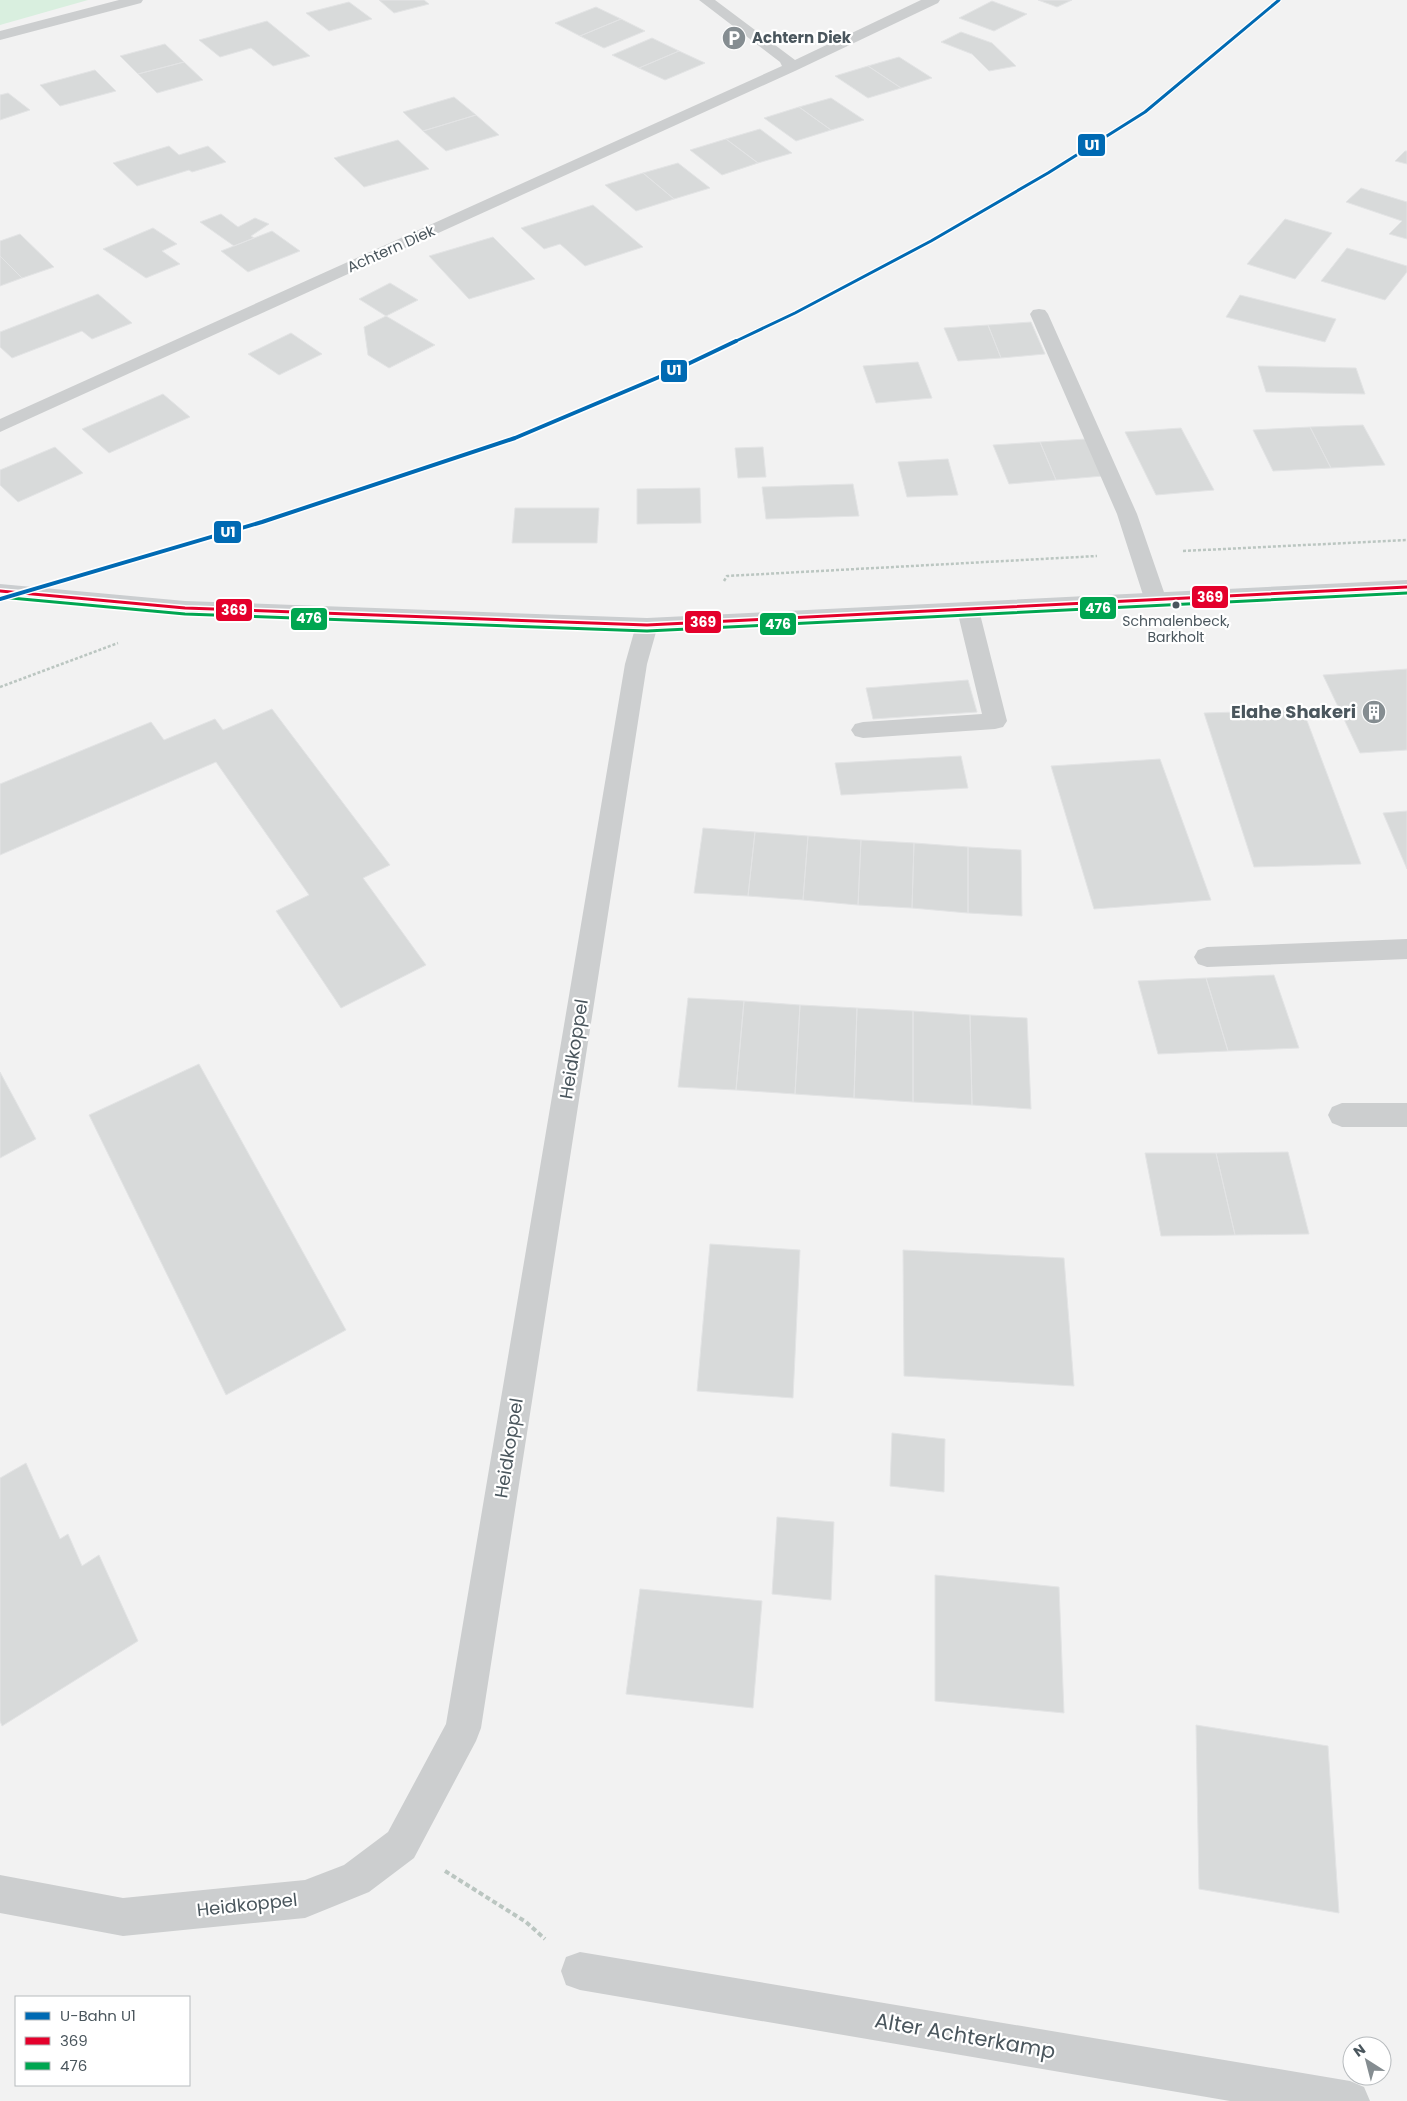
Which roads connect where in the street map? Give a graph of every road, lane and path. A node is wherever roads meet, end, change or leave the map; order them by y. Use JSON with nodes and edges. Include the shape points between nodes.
{"nodes":[{"id":1,"x":136,"y":0,"type":"edge"},
{"id":2,"x":706,"y":0,"type":"edge"},
{"id":3,"x":933,"y":0,"type":"edge"},
{"id":4,"x":0,"y":36,"type":"edge"},
{"id":5,"x":790,"y":68,"type":"junction"},
{"id":6,"x":1039,"y":314,"type":"dead end"},
{"id":7,"x":0,"y":426,"type":"edge"},
{"id":8,"x":1407,"y":540,"type":"edge"},
{"id":9,"x":1140,"y":554,"type":"junction"},
{"id":10,"x":1407,"y":586,"type":"edge"},
{"id":11,"x":0,"y":591,"type":"edge"},
{"id":12,"x":1155,"y":598,"type":"junction"},
{"id":13,"x":185,"y":608,"type":"junction"},
{"id":14,"x":968,"y":610,"type":"junction"},
{"id":15,"x":698,"y":622,"type":"junction"},
{"id":16,"x":647,"y":625,"type":"junction"},
{"id":17,"x":0,"y":687,"type":"edge"},
{"id":18,"x":863,"y":730,"type":"dead end"},
{"id":19,"x":1407,"y":949,"type":"edge"},
{"id":20,"x":1207,"y":957,"type":"dead end"},
{"id":21,"x":1342,"y":1115,"type":"dead end"},
{"id":22,"x":1407,"y":1115,"type":"edge"},
{"id":23,"x":402,"y":1845,"type":"junction"},
{"id":24,"x":0,"y":1894,"type":"edge"},
{"id":25,"x":580,"y":1971,"type":"joint"},
{"id":26,"x":1350,"y":2101,"type":"edge"}],
"edges":[{"from":1,"to":4,"type":"street"},
{"from":2,"to":5,"type":"street","via":[[787,60]]},
{"from":3,"to":5,"type":"street","name":"Achtern Diek"},
{"from":5,"to":7,"type":"street","name":"Achtern Diek"},
{"from":6,"to":9,"type":"street","via":[[1127,514]]},
{"from":8,"to":9,"type":"path"},
{"from":9,"to":12,"type":"street"},
{"from":9,"to":15,"type":"path","via":[[727,576]]},
{"from":10,"to":12,"type":"street"},
{"from":11,"to":13,"type":"street"},
{"from":12,"to":14,"type":"street"},
{"from":13,"to":16,"type":"street"},
{"from":13,"to":17,"type":"path","via":[[115,644]]},
{"from":14,"to":15,"type":"street"},
{"from":14,"to":18,"type":"street","via":[[995,721]]},
{"from":15,"to":16,"type":"street"},
{"from":16,"to":23,"type":"street","name":"Heidkoppel","via":[[636,664],[463,1728]]},
{"from":19,"to":20,"type":"street"},
{"from":21,"to":22,"type":"street"},
{"from":23,"to":24,"type":"street","name":"Heidkoppel","via":[[356,1879],[305,1900],[123,1917]]},
{"from":23,"to":25,"type":"path","via":[[526,1922]]},
{"from":25,"to":26,"type":"street","name":"Alter Achterkamp"}]}
